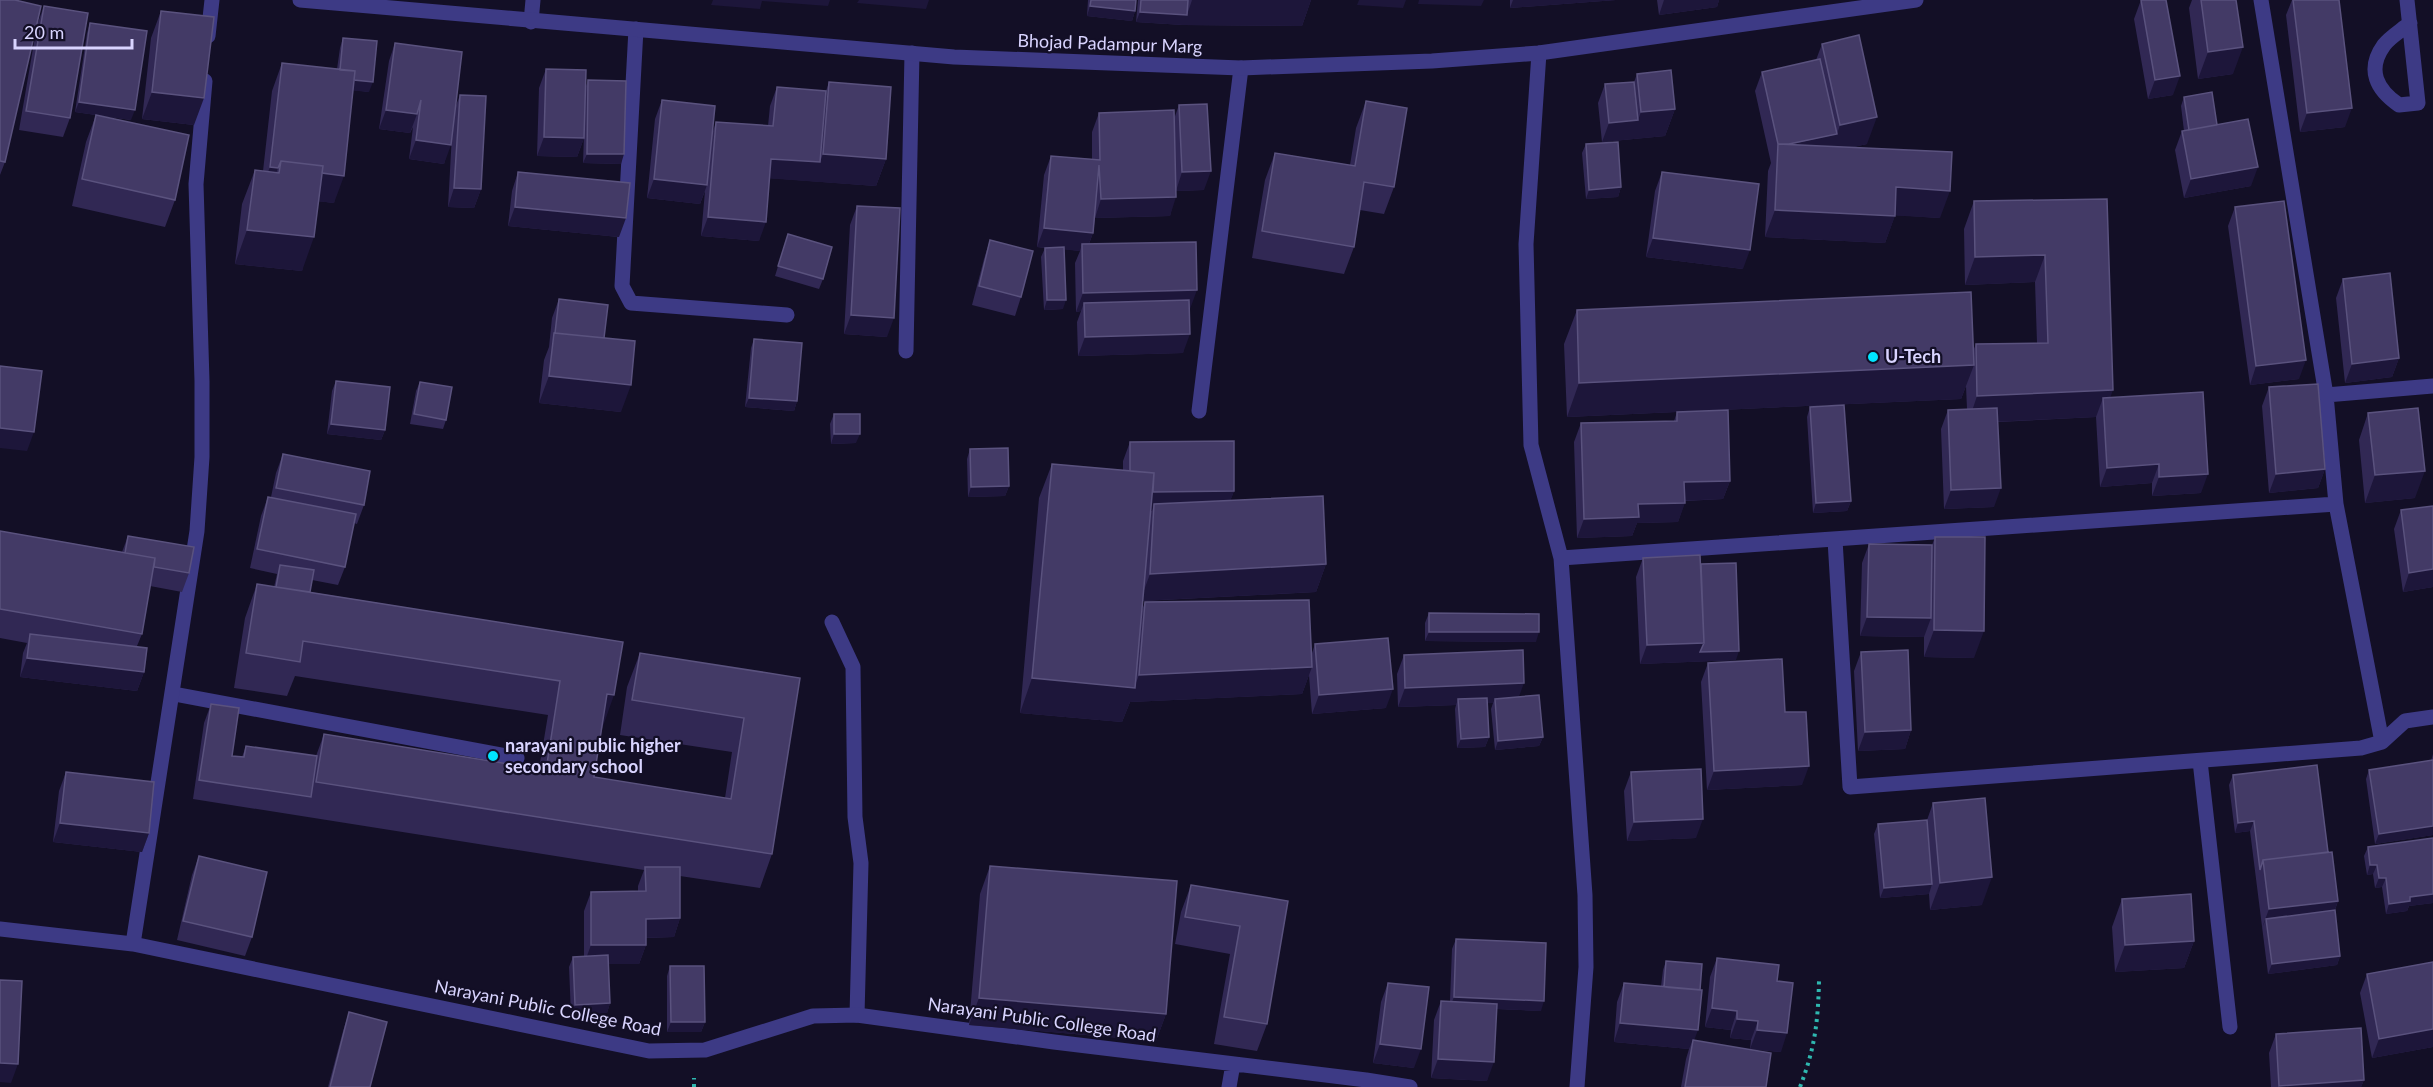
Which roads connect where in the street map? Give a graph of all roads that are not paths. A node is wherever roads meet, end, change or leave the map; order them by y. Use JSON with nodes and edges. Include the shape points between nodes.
{"nodes":[{"id":1,"x":212,"y":0,"type":"edge"},
{"id":2,"x":300,"y":0,"type":"edge"},
{"id":3,"x":533,"y":0,"type":"edge"},
{"id":4,"x":1916,"y":0,"type":"edge"},
{"id":5,"x":2261,"y":0,"type":"edge"},
{"id":6,"x":2407,"y":0,"type":"edge"},
{"id":7,"x":531,"y":22,"type":"junction"},
{"id":8,"x":2409,"y":23,"type":"junction"},
{"id":9,"x":636,"y":29,"type":"junction"},
{"id":10,"x":208,"y":46,"type":"edge"},
{"id":11,"x":912,"y":53,"type":"junction"},
{"id":12,"x":1539,"y":53,"type":"junction"},
{"id":13,"x":1241,"y":68,"type":"junction"},
{"id":14,"x":206,"y":69,"type":"edge"},
{"id":15,"x":787,"y":315,"type":"dead end"},
{"id":16,"x":906,"y":351,"type":"dead end"},
{"id":17,"x":2433,"y":386,"type":"edge"},
{"id":18,"x":2326,"y":395,"type":"junction"},
{"id":19,"x":1199,"y":411,"type":"dead end"},
{"id":20,"x":2336,"y":504,"type":"junction"},
{"id":21,"x":1835,"y":540,"type":"junction"},
{"id":22,"x":1561,"y":558,"type":"junction"},
{"id":23,"x":832,"y":622,"type":"dead end"},
{"id":24,"x":174,"y":694,"type":"junction"},
{"id":25,"x":2433,"y":717,"type":"edge"},
{"id":26,"x":2382,"y":742,"type":"junction"},
{"id":27,"x":517,"y":758,"type":"dead end"},
{"id":28,"x":2200,"y":761,"type":"junction"},
{"id":29,"x":0,"y":929,"type":"edge"},
{"id":30,"x":133,"y":944,"type":"junction"},
{"id":31,"x":857,"y":1015,"type":"junction"},
{"id":32,"x":2230,"y":1027,"type":"dead end"},
{"id":33,"x":1233,"y":1064,"type":"junction"},
{"id":34,"x":1229,"y":1087,"type":"edge"},
{"id":35,"x":1410,"y":1087,"type":"edge"},
{"id":36,"x":1577,"y":1087,"type":"edge"}],
"edges":[{"from":1,"to":10,"type":"street"},
{"from":2,"to":7,"type":"street","name":"Bhojad Padampur Marg"},
{"from":3,"to":7,"type":"street"},
{"from":4,"to":12,"type":"street","name":"Bhojad Padampur Marg"},
{"from":5,"to":18,"type":"street"},
{"from":6,"to":8,"type":"street"},
{"from":7,"to":9,"type":"street","name":"Bhojad Padampur Marg"},
{"from":8,"to":8,"type":"street","via":[[2418,103],[2399,105],[2385,96],[2377,84],[2375,63],[2384,44]]},
{"from":9,"to":11,"type":"street","name":"Bhojad Padampur Marg"},
{"from":9,"to":15,"type":"street","via":[[622,286],[631,303]]},
{"from":11,"to":13,"type":"street","name":"Bhojad Padampur Marg"},
{"from":11,"to":16,"type":"street"},
{"from":12,"to":13,"type":"street","name":"Bhojad Padampur Marg"},
{"from":12,"to":22,"type":"street","via":[[1526,244],[1531,445]]},
{"from":13,"to":19,"type":"street"},
{"from":14,"to":24,"type":"street","via":[[196,184],[202,457],[197,531]]},
{"from":17,"to":18,"type":"street"},
{"from":18,"to":20,"type":"street"},
{"from":20,"to":21,"type":"street"},
{"from":20,"to":26,"type":"street"},
{"from":21,"to":22,"type":"street"},
{"from":21,"to":28,"type":"street","via":[[1850,788]]},
{"from":22,"to":36,"type":"street","via":[[1585,895],[1586,967]]},
{"from":23,"to":31,"type":"street","via":[[853,667],[855,817],[861,863]]},
{"from":24,"to":27,"type":"street"},
{"from":24,"to":30,"type":"street"},
{"from":25,"to":26,"type":"street","via":[[2405,721]]},
{"from":26,"to":28,"type":"street","via":[[2361,748]]},
{"from":28,"to":32,"type":"street"},
{"from":29,"to":30,"type":"street","name":"Narayani Public College Road"},
{"from":30,"to":31,"type":"street","name":"Narayani Public College Road","via":[[649,1051],[705,1050],[813,1016]]},
{"from":31,"to":33,"type":"street","name":"Narayani Public College Road"},
{"from":33,"to":34,"type":"street"},
{"from":33,"to":35,"type":"street","name":"Narayani Public College Road"}]}
